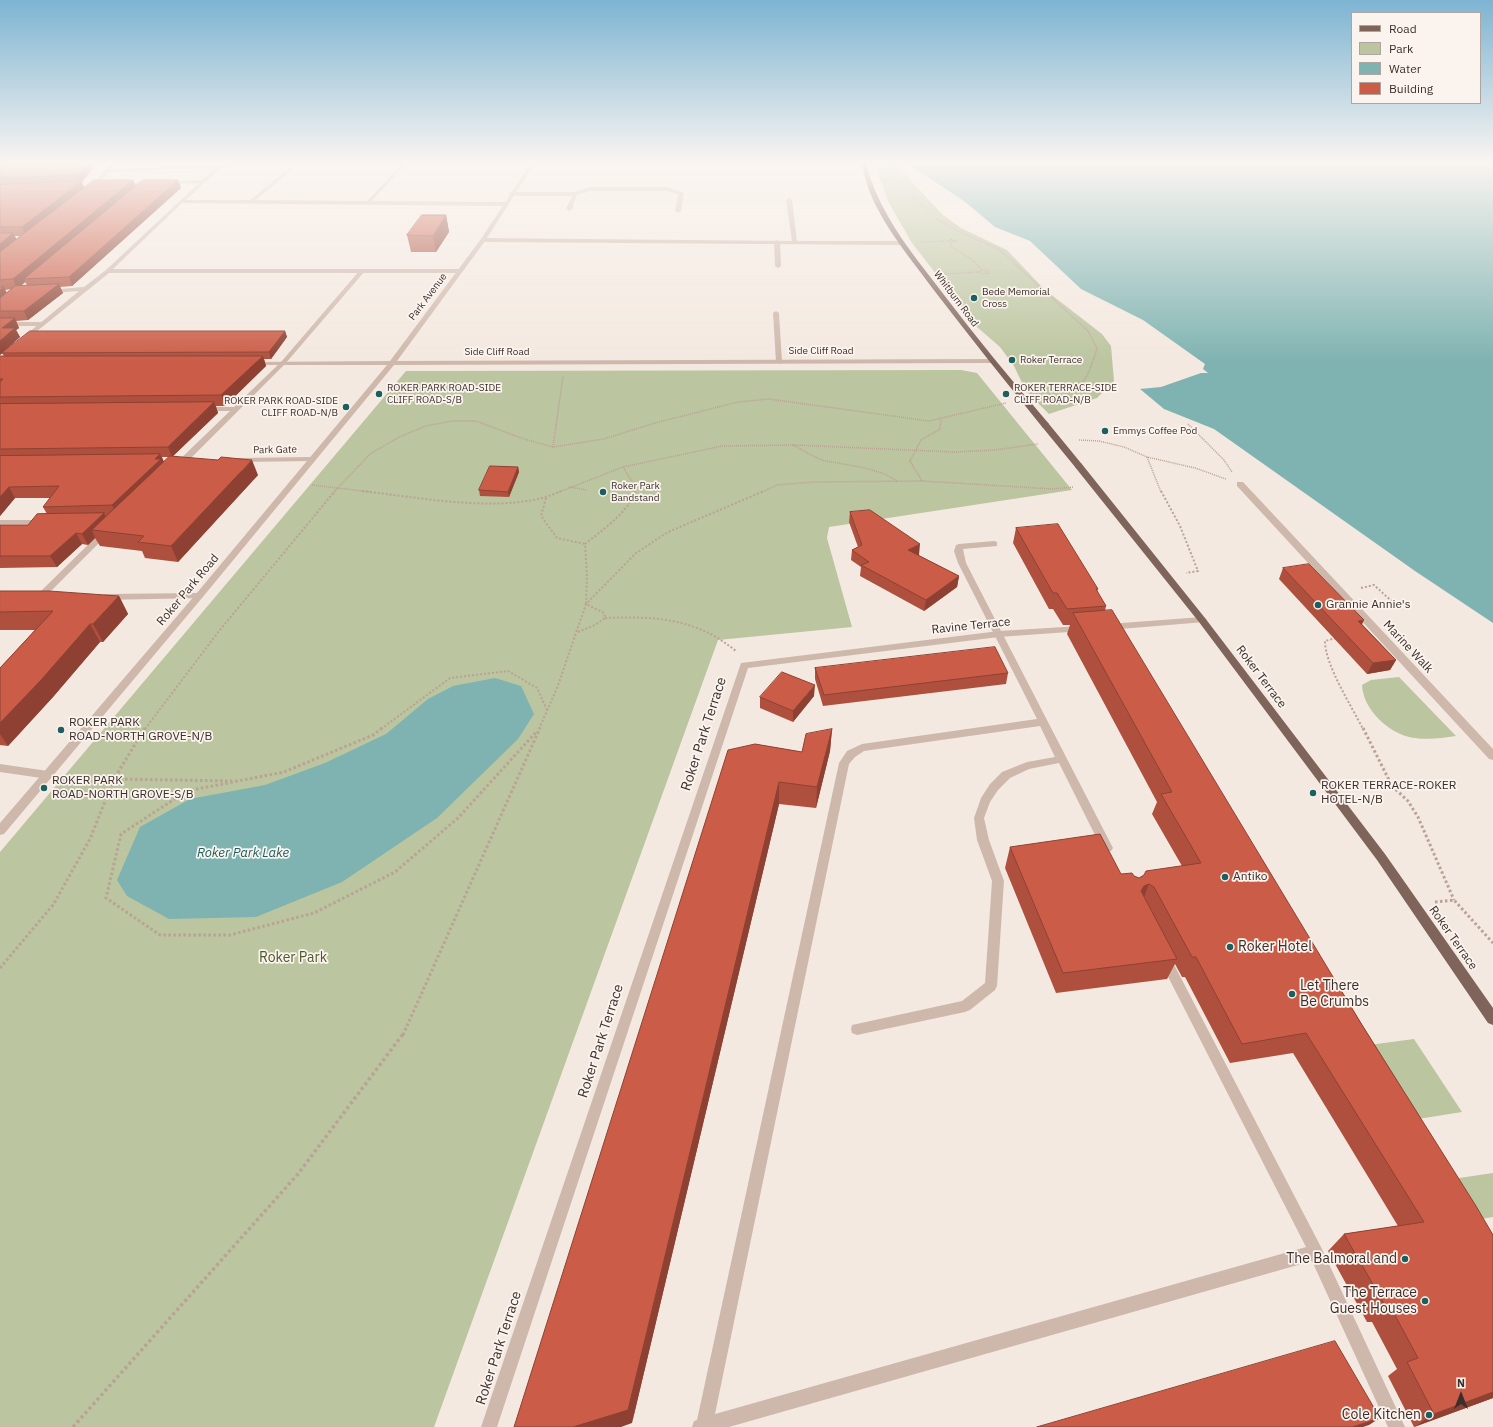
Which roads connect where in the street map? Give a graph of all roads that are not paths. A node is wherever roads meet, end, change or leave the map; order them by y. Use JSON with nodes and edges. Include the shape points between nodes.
{"nodes":[{"id":1,"x":151,"y":230,"type":"edge"},
{"id":2,"x":489,"y":230,"type":"edge"},
{"id":3,"x":793,"y":230,"type":"edge"},
{"id":4,"x":893,"y":230,"type":"edge"},
{"id":5,"x":483,"y":240,"type":"junction"},
{"id":6,"x":777,"y":242,"type":"junction"},
{"id":7,"x":795,"y":243,"type":"junction"},
{"id":8,"x":901,"y":243,"type":"junction"},
{"id":9,"x":778,"y":266,"type":"dead end"},
{"id":10,"x":108,"y":271,"type":"junction"},
{"id":11,"x":362,"y":271,"type":"junction"},
{"id":12,"x":460,"y":271,"type":"junction"},
{"id":13,"x":86,"y":289,"type":"junction"},
{"id":14,"x":42,"y":291,"type":"edge"},
{"id":15,"x":776,"y":313,"type":"dead end"},
{"id":16,"x":0,"y":324,"type":"edge"},
{"id":17,"x":41,"y":324,"type":"junction"},
{"id":18,"x":18,"y":345,"type":"edge"},
{"id":19,"x":993,"y":361,"type":"junction"},
{"id":20,"x":779,"y":362,"type":"junction"},
{"id":21,"x":243,"y":363,"type":"edge"},
{"id":22,"x":283,"y":363,"type":"junction"},
{"id":23,"x":392,"y":363,"type":"junction"},
{"id":24,"x":197,"y":409,"type":"edge"},
{"id":25,"x":236,"y":409,"type":"junction"},
{"id":26,"x":311,"y":459,"type":"junction"},
{"id":27,"x":228,"y":460,"type":"edge"},
{"id":28,"x":179,"y":461,"type":"junction"},
{"id":29,"x":198,"y":461,"type":"edge"},
{"id":30,"x":171,"y":472,"type":"edge"},
{"id":31,"x":1240,"y":484,"type":"road end"},
{"id":32,"x":55,"y":521,"type":"edge"},
{"id":33,"x":0,"y":522,"type":"edge"},
{"id":34,"x":112,"y":526,"type":"edge"},
{"id":35,"x":994,"y":544,"type":"dead end"},
{"id":36,"x":199,"y":596,"type":"junction"},
{"id":37,"x":56,"y":597,"type":"edge"},
{"id":38,"x":96,"y":597,"type":"edge"},
{"id":39,"x":1202,"y":620,"type":"junction"},
{"id":40,"x":999,"y":634,"type":"junction"},
{"id":41,"x":744,"y":665,"type":"joint"},
{"id":42,"x":1043,"y":722,"type":"junction"},
{"id":43,"x":1493,"y":756,"type":"edge"},
{"id":44,"x":1062,"y":759,"type":"junction"},
{"id":45,"x":0,"y":768,"type":"edge"},
{"id":46,"x":48,"y":775,"type":"junction"},
{"id":47,"x":0,"y":831,"type":"edge"},
{"id":48,"x":1112,"y":857,"type":"edge"},
{"id":49,"x":1158,"y":947,"type":"edge"},
{"id":50,"x":1493,"y":1019,"type":"edge"},
{"id":51,"x":856,"y":1029,"type":"dead end"},
{"id":52,"x":1316,"y":1252,"type":"junction"},
{"id":53,"x":489,"y":1427,"type":"edge"},
{"id":54,"x":703,"y":1427,"type":"edge"},
{"id":55,"x":1397,"y":1427,"type":"edge"}],
"edges":[{"from":1,"to":10,"type":"street"},
{"from":2,"to":5,"type":"street","name":"Park Avenue"},
{"from":3,"to":7,"type":"street"},
{"from":4,"to":8,"type":"main road","name":"Whitburn Road"},
{"from":5,"to":6,"type":"street"},
{"from":5,"to":12,"type":"street","name":"Park Avenue"},
{"from":6,"to":7,"type":"street"},
{"from":6,"to":9,"type":"street"},
{"from":7,"to":8,"type":"street"},
{"from":8,"to":19,"type":"main road","name":"Whitburn Road"},
{"from":10,"to":11,"type":"street"},
{"from":10,"to":13,"type":"street"},
{"from":11,"to":12,"type":"street"},
{"from":11,"to":22,"type":"street"},
{"from":12,"to":23,"type":"street","name":"Park Avenue"},
{"from":13,"to":14,"type":"street"},
{"from":13,"to":17,"type":"street"},
{"from":15,"to":20,"type":"street"},
{"from":16,"to":17,"type":"street"},
{"from":17,"to":18,"type":"street"},
{"from":19,"to":20,"type":"street","name":"Side Cliff Road"},
{"from":19,"to":39,"type":"main road","name":"Roker Terrace","bridge":true},
{"from":20,"to":23,"type":"street","name":"Side Cliff Road"},
{"from":21,"to":22,"type":"street","name":"Side Cliff Road"},
{"from":22,"to":23,"type":"street","name":"Side Cliff Road"},
{"from":22,"to":25,"type":"street"},
{"from":23,"to":26,"type":"street","name":"Roker Park Road"},
{"from":24,"to":25,"type":"street"},
{"from":25,"to":28,"type":"street"},
{"from":26,"to":27,"type":"street","name":"Park Gate"},
{"from":26,"to":36,"type":"street","name":"Roker Park Road"},
{"from":28,"to":29,"type":"street"},
{"from":28,"to":30,"type":"street"},
{"from":31,"to":43,"type":"street","name":"Marine Walk"},
{"from":32,"to":33,"type":"street"},
{"from":34,"to":37,"type":"street","via":[[36,597]]},
{"from":35,"to":40,"type":"street","via":[[959,547],[958,551]]},
{"from":36,"to":38,"type":"street"},
{"from":36,"to":46,"type":"street","name":"Roker Park Road"},
{"from":39,"to":40,"type":"street","name":"Ravine Terrace"},
{"from":39,"to":50,"type":"main road","name":"Roker Terrace","via":[[1381,857]]},
{"from":40,"to":41,"type":"street","name":"Ravine Terrace"},
{"from":40,"to":42,"type":"street"},
{"from":41,"to":53,"type":"street","name":"Roker Park Terrace"},
{"from":42,"to":44,"type":"street"},
{"from":42,"to":54,"type":"street","via":[[862,748],[852,754],[844,764]]},
{"from":44,"to":48,"type":"street"},
{"from":44,"to":51,"type":"street","via":[[1027,766],[1006,775],[985,801],[979,818],[982,840],[998,881],[990,986],[965,1006]]},
{"from":45,"to":46,"type":"street"},
{"from":46,"to":47,"type":"street","name":"Roker Park Road"},
{"from":49,"to":52,"type":"street"},
{"from":52,"to":54,"type":"street"},
{"from":52,"to":55,"type":"street"}]}
